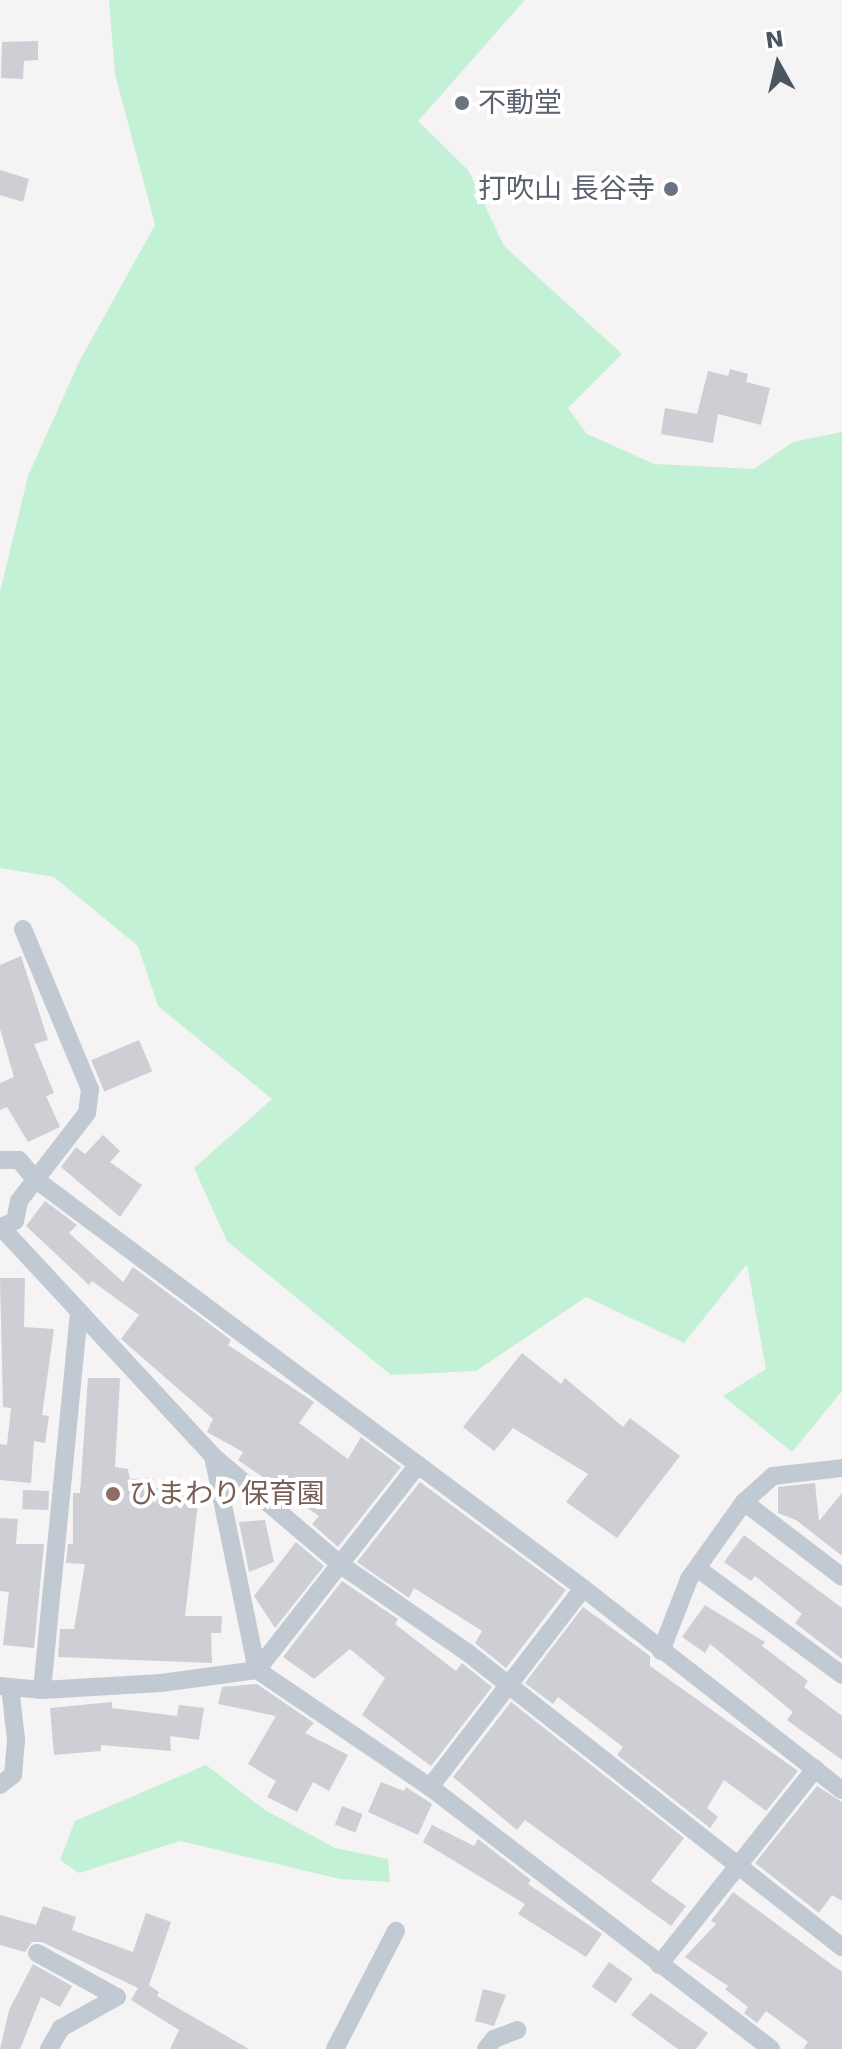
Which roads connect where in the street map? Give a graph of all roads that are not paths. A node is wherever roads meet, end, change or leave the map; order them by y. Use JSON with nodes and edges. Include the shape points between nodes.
{"nodes":[{"id":1,"x":23,"y":929,"type":"dead end"},
{"id":2,"x":0,"y":1149,"type":"edge"},
{"id":3,"x":0,"y":1160,"type":"edge"},
{"id":4,"x":19,"y":1160,"type":"junction"},
{"id":5,"x":35,"y":1179,"type":"junction"},
{"id":6,"x":79,"y":1312,"type":"junction"},
{"id":7,"x":213,"y":1456,"type":"junction"},
{"id":8,"x":418,"y":1465,"type":"junction"},
{"id":9,"x":839,"y":1471,"type":"edge"},
{"id":10,"x":744,"y":1502,"type":"junction"},
{"id":11,"x":341,"y":1565,"type":"junction"},
{"id":12,"x":697,"y":1568,"type":"junction"},
{"id":13,"x":842,"y":1577,"type":"edge"},
{"id":14,"x":583,"y":1588,"type":"junction"},
{"id":15,"x":661,"y":1651,"type":"junction"},
{"id":16,"x":257,"y":1670,"type":"junction"},
{"id":17,"x":842,"y":1675,"type":"edge"},
{"id":18,"x":510,"y":1685,"type":"junction"},
{"id":19,"x":5,"y":1687,"type":"edge"},
{"id":20,"x":42,"y":1690,"type":"junction"},
{"id":21,"x":815,"y":1769,"type":"junction"},
{"id":22,"x":0,"y":1785,"type":"edge"},
{"id":23,"x":430,"y":1787,"type":"junction"},
{"id":24,"x":842,"y":1790,"type":"edge"},
{"id":25,"x":738,"y":1866,"type":"junction"},
{"id":26,"x":396,"y":1931,"type":"dead end"},
{"id":27,"x":842,"y":1947,"type":"edge"},
{"id":28,"x":37,"y":1953,"type":"dead end"},
{"id":29,"x":659,"y":1965,"type":"junction"},
{"id":30,"x":517,"y":2030,"type":"dead end"},
{"id":31,"x":49,"y":2049,"type":"edge"},
{"id":32,"x":335,"y":2049,"type":"edge"},
{"id":33,"x":486,"y":2049,"type":"edge"},
{"id":34,"x":771,"y":2049,"type":"edge"}],
"edges":[{"from":1,"to":5,"type":"street","via":[[90,1089],[87,1113]]},
{"from":2,"to":4,"type":"street"},
{"from":3,"to":4,"type":"street"},
{"from":4,"to":5,"type":"street"},
{"from":5,"to":6,"type":"street","via":[[19,1201],[15,1221],[1,1227]]},
{"from":5,"to":8,"type":"street"},
{"from":6,"to":7,"type":"street"},
{"from":6,"to":20,"type":"street"},
{"from":7,"to":11,"type":"street"},
{"from":7,"to":16,"type":"street"},
{"from":8,"to":11,"type":"street"},
{"from":8,"to":14,"type":"street"},
{"from":9,"to":10,"type":"street","via":[[773,1476]]},
{"from":10,"to":12,"type":"street"},
{"from":10,"to":13,"type":"street"},
{"from":11,"to":16,"type":"street"},
{"from":11,"to":18,"type":"street"},
{"from":12,"to":15,"type":"street"},
{"from":12,"to":17,"type":"street"},
{"from":14,"to":15,"type":"street"},
{"from":14,"to":18,"type":"street"},
{"from":15,"to":21,"type":"street"},
{"from":16,"to":20,"type":"street","via":[[161,1683]]},
{"from":16,"to":23,"type":"street"},
{"from":18,"to":23,"type":"street"},
{"from":18,"to":25,"type":"street"},
{"from":19,"to":20,"type":"street"},
{"from":19,"to":22,"type":"street","via":[[13,1775]]},
{"from":21,"to":24,"type":"street"},
{"from":21,"to":25,"type":"street"},
{"from":23,"to":29,"type":"street"},
{"from":25,"to":27,"type":"street"},
{"from":25,"to":29,"type":"street"},
{"from":26,"to":32,"type":"street"},
{"from":28,"to":31,"type":"street","via":[[117,1997],[61,2028]]},
{"from":29,"to":34,"type":"street"},
{"from":30,"to":33,"type":"street","via":[[494,2039]]}]}
